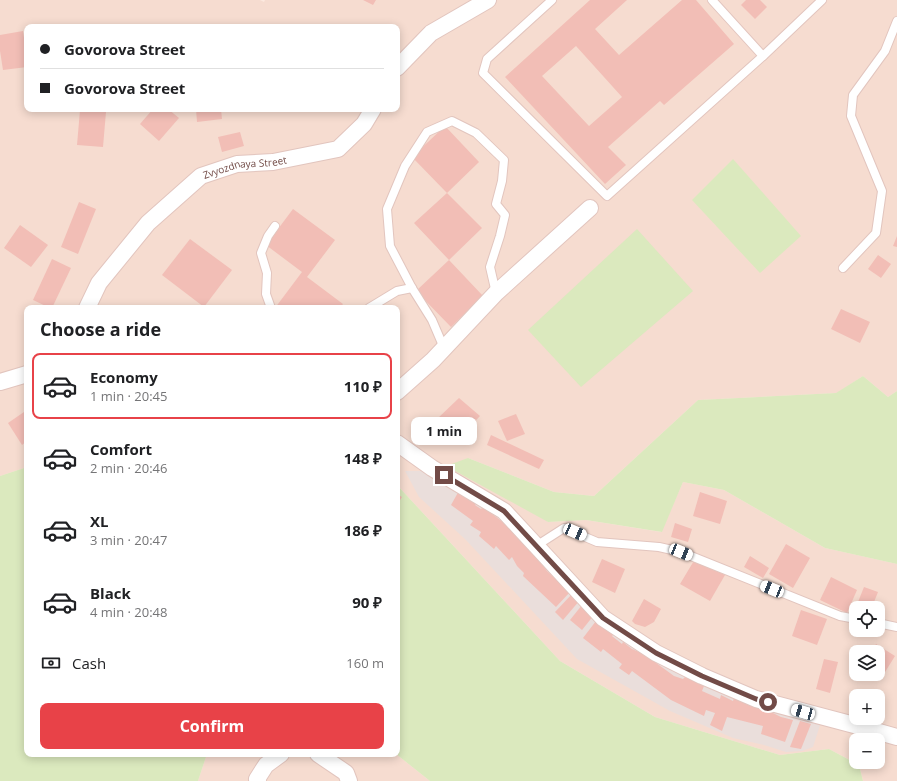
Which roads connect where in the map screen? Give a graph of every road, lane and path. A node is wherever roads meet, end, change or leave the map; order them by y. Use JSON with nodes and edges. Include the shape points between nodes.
{"nodes":[{"id":1,"x":488,"y":0,"type":"edge"},
{"id":2,"x":552,"y":0,"type":"edge"},
{"id":3,"x":712,"y":0,"type":"edge"},
{"id":4,"x":822,"y":0,"type":"edge"},
{"id":5,"x":897,"y":20,"type":"edge"},
{"id":6,"x":763,"y":56,"type":"junction"},
{"id":7,"x":400,"y":65,"type":"edge"},
{"id":8,"x":371,"y":112,"type":"edge"},
{"id":9,"x":590,"y":208,"type":"dead end"},
{"id":10,"x":275,"y":226,"type":"dead end"},
{"id":11,"x":843,"y":268,"type":"dead end"},
{"id":12,"x":412,"y":288,"type":"junction"},
{"id":13,"x":496,"y":293,"type":"junction"},
{"id":14,"x":88,"y":305,"type":"edge"},
{"id":15,"x":270,"y":305,"type":"edge"},
{"id":16,"x":374,"y":305,"type":"edge"},
{"id":17,"x":444,"y":348,"type":"junction"},
{"id":18,"x":24,"y":375,"type":"edge"},
{"id":19,"x":0,"y":382,"type":"edge"},
{"id":20,"x":400,"y":385,"type":"edge"},
{"id":21,"x":400,"y":445,"type":"edge"},
{"id":22,"x":536,"y":546,"type":"junction"},
{"id":23,"x":849,"y":618,"type":"edge"},
{"id":24,"x":885,"y":624,"type":"edge"},
{"id":25,"x":897,"y":627,"type":"edge"},
{"id":26,"x":897,"y":737,"type":"edge"},
{"id":27,"x":277,"y":757,"type":"edge"},
{"id":28,"x":322,"y":757,"type":"edge"},
{"id":29,"x":258,"y":781,"type":"edge"},
{"id":30,"x":349,"y":781,"type":"edge"}],
"edges":[{"from":1,"to":7,"type":"street","via":[[431,33]]},
{"from":2,"to":6,"type":"lane","via":[[487,59],[483,73],[607,196]]},
{"from":3,"to":6,"type":"lane"},
{"from":4,"to":6,"type":"lane"},
{"from":5,"to":11,"type":"lane","via":[[885,51],[853,94],[851,116],[882,191],[876,233]]},
{"from":8,"to":14,"type":"street","name":"Zvyozdnaya Street","via":[[364,124],[338,149],[273,162],[237,164],[201,176],[148,223],[99,283]]},
{"from":9,"to":13,"type":"street"},
{"from":10,"to":15,"type":"lane","via":[[261,253],[267,273],[266,294]]},
{"from":12,"to":13,"type":"lane","via":[[390,246],[387,210],[405,166],[427,132],[452,121],[476,133],[504,160],[496,204],[505,215],[490,267]]},
{"from":12,"to":16,"type":"lane","via":[[397,291]]},
{"from":12,"to":17,"type":"lane","via":[[432,320]]},
{"from":13,"to":17,"type":"street"},
{"from":17,"to":20,"type":"street"},
{"from":18,"to":19,"type":"street"},
{"from":21,"to":22,"type":"street","via":[[432,468],[504,511]]},
{"from":22,"to":23,"type":"lane","via":[[564,528],[597,542],[659,547],[681,552]]},
{"from":22,"to":26,"type":"street","via":[[603,618],[656,653],[756,699]]},
{"from":24,"to":25,"type":"lane"},
{"from":27,"to":29,"type":"street","via":[[266,765]]},
{"from":28,"to":30,"type":"street","via":[[346,773]]}]}
